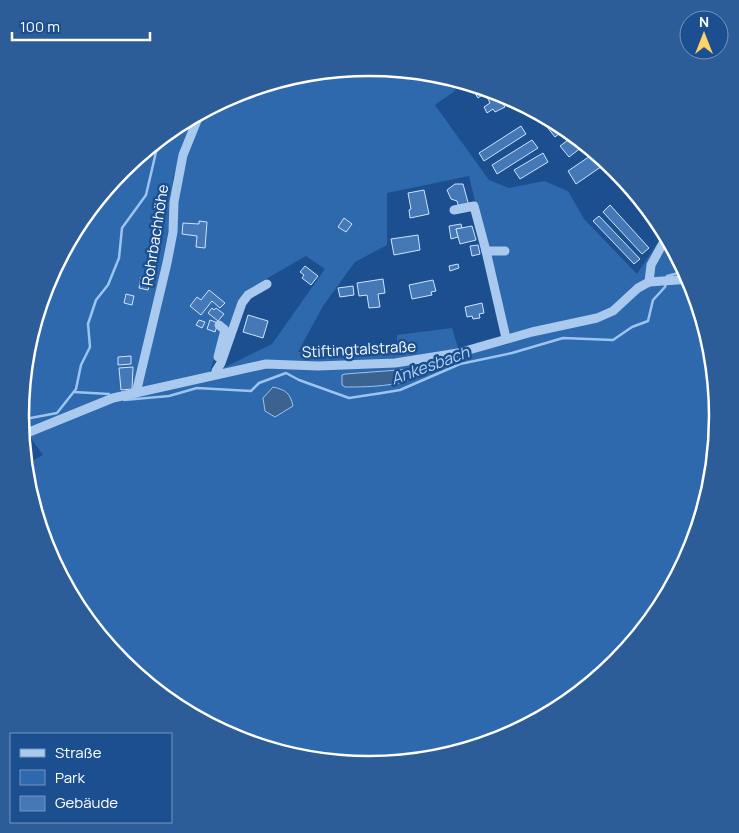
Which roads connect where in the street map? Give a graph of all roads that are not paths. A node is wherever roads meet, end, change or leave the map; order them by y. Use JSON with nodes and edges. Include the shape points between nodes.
{"nodes":[{"id":1,"x":196,"y":123,"type":"edge"},
{"id":2,"x":454,"y":210,"type":"dead end"},
{"id":3,"x":663,"y":243,"type":"edge"},
{"id":4,"x":486,"y":251,"type":"junction"},
{"id":5,"x":505,"y":251,"type":"dead end"},
{"id":6,"x":681,"y":280,"type":"edge"},
{"id":7,"x":649,"y":282,"type":"junction"},
{"id":8,"x":267,"y":284,"type":"dead end"},
{"id":9,"x":219,"y":325,"type":"dead end"},
{"id":10,"x":506,"y":338,"type":"junction"},
{"id":11,"x":215,"y":374,"type":"junction"},
{"id":12,"x":136,"y":393,"type":"junction"},
{"id":13,"x":29,"y":432,"type":"edge"}],
"edges":[{"from":1,"to":12,"type":"street","name":"Rohrbachhöhe","via":[[183,155],[167,263]]},
{"from":2,"to":4,"type":"street","via":[[474,206]]},
{"from":3,"to":7,"type":"street","via":[[650,265]]},
{"from":4,"to":5,"type":"street"},
{"from":4,"to":10,"type":"street"},
{"from":6,"to":7,"type":"street"},
{"from":7,"to":10,"type":"street","name":"Stiftingtalstraße","via":[[613,311],[597,318]]},
{"from":8,"to":11,"type":"street","via":[[242,303]]},
{"from":9,"to":11,"type":"street","via":[[225,330]]},
{"from":10,"to":11,"type":"street","name":"Stiftingtalstraße","via":[[426,359],[318,366],[266,364]]},
{"from":11,"to":12,"type":"street","name":"Stiftingtalstraße"},
{"from":12,"to":13,"type":"street","name":"Stiftingtalstraße","via":[[92,405]]}]}
